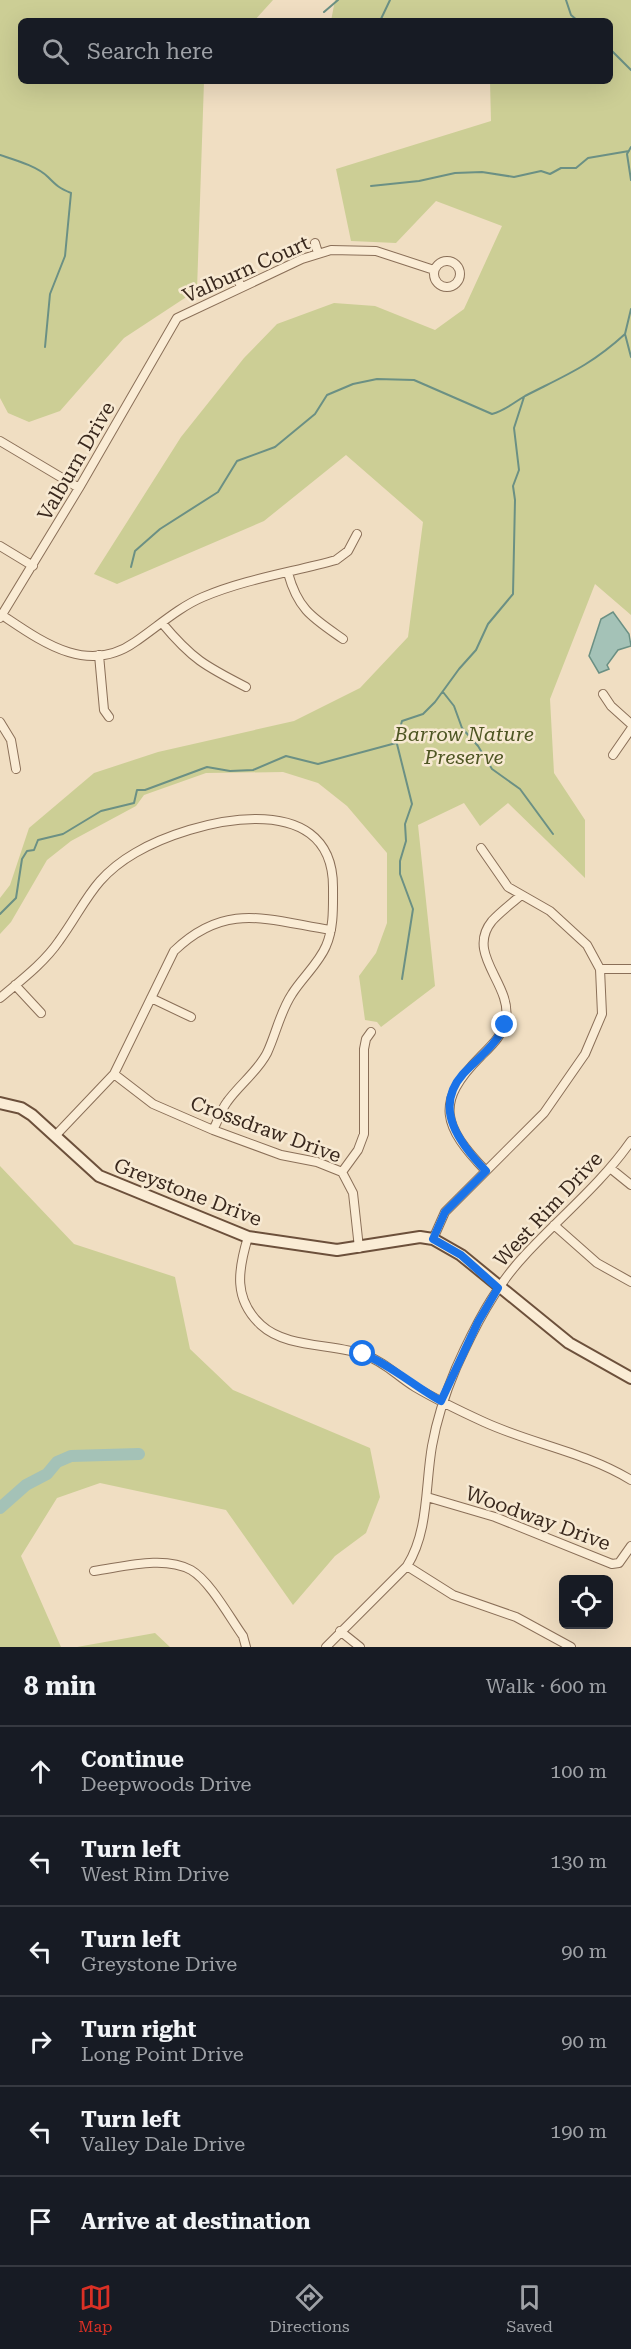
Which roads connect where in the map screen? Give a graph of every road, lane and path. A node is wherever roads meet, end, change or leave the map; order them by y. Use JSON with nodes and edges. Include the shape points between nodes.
{"nodes":[{"id":1,"x":315,"y":243,"type":"dead end"},
{"id":2,"x":318,"y":253,"type":"junction"},
{"id":3,"x":434,"y":270,"type":"dead end"},
{"id":4,"x":235,"y":275,"type":"dead end"},
{"id":5,"x":241,"y":286,"type":"junction"},
{"id":6,"x":177,"y":318,"type":"joint"},
{"id":7,"x":0,"y":441,"type":"edge"},
{"id":8,"x":79,"y":489,"type":"junction"},
{"id":9,"x":357,"y":534,"type":"dead end"},
{"id":10,"x":0,"y":546,"type":"edge"},
{"id":11,"x":33,"y":566,"type":"junction"},
{"id":12,"x":288,"y":573,"type":"junction"},
{"id":13,"x":1,"y":616,"type":"edge"},
{"id":14,"x":162,"y":623,"type":"junction"},
{"id":15,"x":343,"y":639,"type":"dead end"},
{"id":16,"x":99,"y":655,"type":"junction"},
{"id":17,"x":246,"y":687,"type":"dead end"},
{"id":18,"x":603,"y":694,"type":"dead end"},
{"id":19,"x":109,"y":717,"type":"dead end"},
{"id":20,"x":0,"y":722,"type":"edge"},
{"id":21,"x":631,"y":724,"type":"edge"},
{"id":22,"x":631,"y":729,"type":"edge"},
{"id":23,"x":614,"y":755,"type":"dead end"},
{"id":24,"x":16,"y":769,"type":"dead end"},
{"id":25,"x":480,"y":848,"type":"dead end"},
{"id":26,"x":520,"y":896,"type":"junction"},
{"id":27,"x":331,"y":930,"type":"junction"},
{"id":28,"x":600,"y":969,"type":"junction"},
{"id":29,"x":631,"y":969,"type":"edge"},
{"id":30,"x":15,"y":985,"type":"junction"},
{"id":31,"x":0,"y":998,"type":"edge"},
{"id":32,"x":151,"y":998,"type":"junction"},
{"id":33,"x":41,"y":1012,"type":"dead end"},
{"id":34,"x":191,"y":1017,"type":"dead end"},
{"id":35,"x":371,"y":1032,"type":"dead end"},
{"id":36,"x":114,"y":1074,"type":"junction"},
{"id":37,"x":0,"y":1103,"type":"edge"},
{"id":38,"x":213,"y":1130,"type":"junction"},
{"id":39,"x":56,"y":1135,"type":"junction"},
{"id":40,"x":631,"y":1141,"type":"edge"},
{"id":41,"x":610,"y":1167,"type":"junction"},
{"id":42,"x":486,"y":1171,"type":"junction"},
{"id":43,"x":342,"y":1172,"type":"junction"},
{"id":44,"x":631,"y":1185,"type":"edge"},
{"id":45,"x":554,"y":1226,"type":"junction"},
{"id":46,"x":248,"y":1237,"type":"junction"},
{"id":47,"x":433,"y":1239,"type":"junction"},
{"id":48,"x":359,"y":1248,"type":"junction"},
{"id":49,"x":631,"y":1282,"type":"edge"},
{"id":50,"x":498,"y":1288,"type":"junction"},
{"id":51,"x":631,"y":1378,"type":"edge"},
{"id":52,"x":441,"y":1401,"type":"junction"},
{"id":53,"x":631,"y":1480,"type":"edge"},
{"id":54,"x":427,"y":1497,"type":"junction"},
{"id":55,"x":631,"y":1546,"type":"edge"},
{"id":56,"x":407,"y":1566,"type":"junction"},
{"id":57,"x":94,"y":1571,"type":"dead end"},
{"id":58,"x":340,"y":1631,"type":"junction"},
{"id":59,"x":246,"y":1647,"type":"edge"},
{"id":60,"x":326,"y":1647,"type":"edge"},
{"id":61,"x":360,"y":1647,"type":"edge"},
{"id":62,"x":571,"y":1647,"type":"edge"}],
"edges":[{"from":1,"to":2,"type":"street"},
{"from":2,"to":3,"type":"street","name":"Valburn Court","via":[[376,251]]},
{"from":2,"to":5,"type":"street","name":"Valburn Court"},
{"from":4,"to":5,"type":"street"},
{"from":5,"to":6,"type":"street","name":"Valburn Court"},
{"from":6,"to":8,"type":"street","name":"Valburn Drive"},
{"from":7,"to":8,"type":"street"},
{"from":8,"to":11,"type":"street","name":"Valburn Drive"},
{"from":9,"to":12,"type":"street","via":[[348,551],[336,560]]},
{"from":10,"to":11,"type":"street"},
{"from":11,"to":13,"type":"street","name":"Valburn Drive"},
{"from":12,"to":14,"type":"street","via":[[201,597]]},
{"from":12,"to":15,"type":"street","via":[[300,605],[309,616]]},
{"from":13,"to":16,"type":"street","via":[[60,651]]},
{"from":14,"to":16,"type":"street","via":[[132,645]]},
{"from":14,"to":17,"type":"street","via":[[185,651],[202,664]]},
{"from":16,"to":19,"type":"street","via":[[104,710]]},
{"from":18,"to":21,"type":"street"},
{"from":20,"to":24,"type":"street","via":[[11,740]]},
{"from":22,"to":23,"type":"street"},
{"from":25,"to":26,"type":"street","via":[[508,887]]},
{"from":26,"to":28,"type":"street","via":[[565,923],[587,945]]},
{"from":26,"to":42,"type":"street","via":[[492,921],[483,946],[506,1001],[505,1025],[493,1044],[461,1076],[451,1095],[452,1128]]},
{"from":27,"to":30,"type":"street","via":[[333,877],[320,842],[292,824],[249,819],[218,821],[137,852],[111,868],[96,883],[59,942]]},
{"from":27,"to":32,"type":"street","via":[[254,918],[214,922],[174,951]]},
{"from":27,"to":38,"type":"street","via":[[326,946],[287,1003],[267,1054],[226,1103]]},
{"from":28,"to":29,"type":"street"},
{"from":28,"to":42,"type":"street","via":[[602,1014],[585,1054],[544,1113]]},
{"from":30,"to":31,"type":"street"},
{"from":30,"to":33,"type":"street"},
{"from":32,"to":34,"type":"street"},
{"from":32,"to":36,"type":"street"},
{"from":35,"to":43,"type":"street","via":[[364,1049],[364,1134]]},
{"from":36,"to":38,"type":"street","name":"Crossdraw Drive","via":[[153,1104]]},
{"from":36,"to":39,"type":"street"},
{"from":37,"to":39,"type":"street","name":"Greystone Drive","via":[[21,1108]]},
{"from":38,"to":43,"type":"street","name":"Crossdraw Drive"},
{"from":39,"to":46,"type":"street","name":"Greystone Drive","via":[[105,1179]]},
{"from":40,"to":41,"type":"street","name":"West Rim Drive"},
{"from":41,"to":44,"type":"street"},
{"from":41,"to":45,"type":"street","name":"West Rim Drive"},
{"from":42,"to":47,"type":"street","via":[[445,1212]]},
{"from":43,"to":48,"type":"street","name":"Crossdraw Drive","via":[[353,1193]]},
{"from":45,"to":49,"type":"street","via":[[597,1263]]},
{"from":45,"to":50,"type":"street","name":"West Rim Drive"},
{"from":46,"to":48,"type":"street","name":"Greystone Drive","via":[[315,1248]]},
{"from":46,"to":52,"type":"street","via":[[238,1275],[245,1301],[262,1326],[292,1339],[381,1360]]},
{"from":47,"to":48,"type":"street","name":"Greystone Drive","via":[[394,1240]]},
{"from":47,"to":50,"type":"street","via":[[461,1255]]},
{"from":50,"to":51,"type":"street","via":[[569,1344]]},
{"from":50,"to":52,"type":"street","name":"West Rim Drive"},
{"from":52,"to":53,"type":"street","via":[[504,1430],[601,1463]]},
{"from":52,"to":54,"type":"street","name":"West Rim Drive"},
{"from":54,"to":55,"type":"street","name":"Woodway Drive","via":[[495,1517],[612,1564],[619,1563]]},
{"from":54,"to":56,"type":"street","name":"West Rim Drive","via":[[419,1541]]},
{"from":56,"to":58,"type":"street","name":"West Rim Drive"},
{"from":56,"to":62,"type":"street","via":[[453,1595],[516,1617]]},
{"from":57,"to":59,"type":"street","via":[[161,1563],[191,1570],[236,1627]]},
{"from":58,"to":60,"type":"street","name":"West Rim Drive"},
{"from":58,"to":61,"type":"street"}]}
